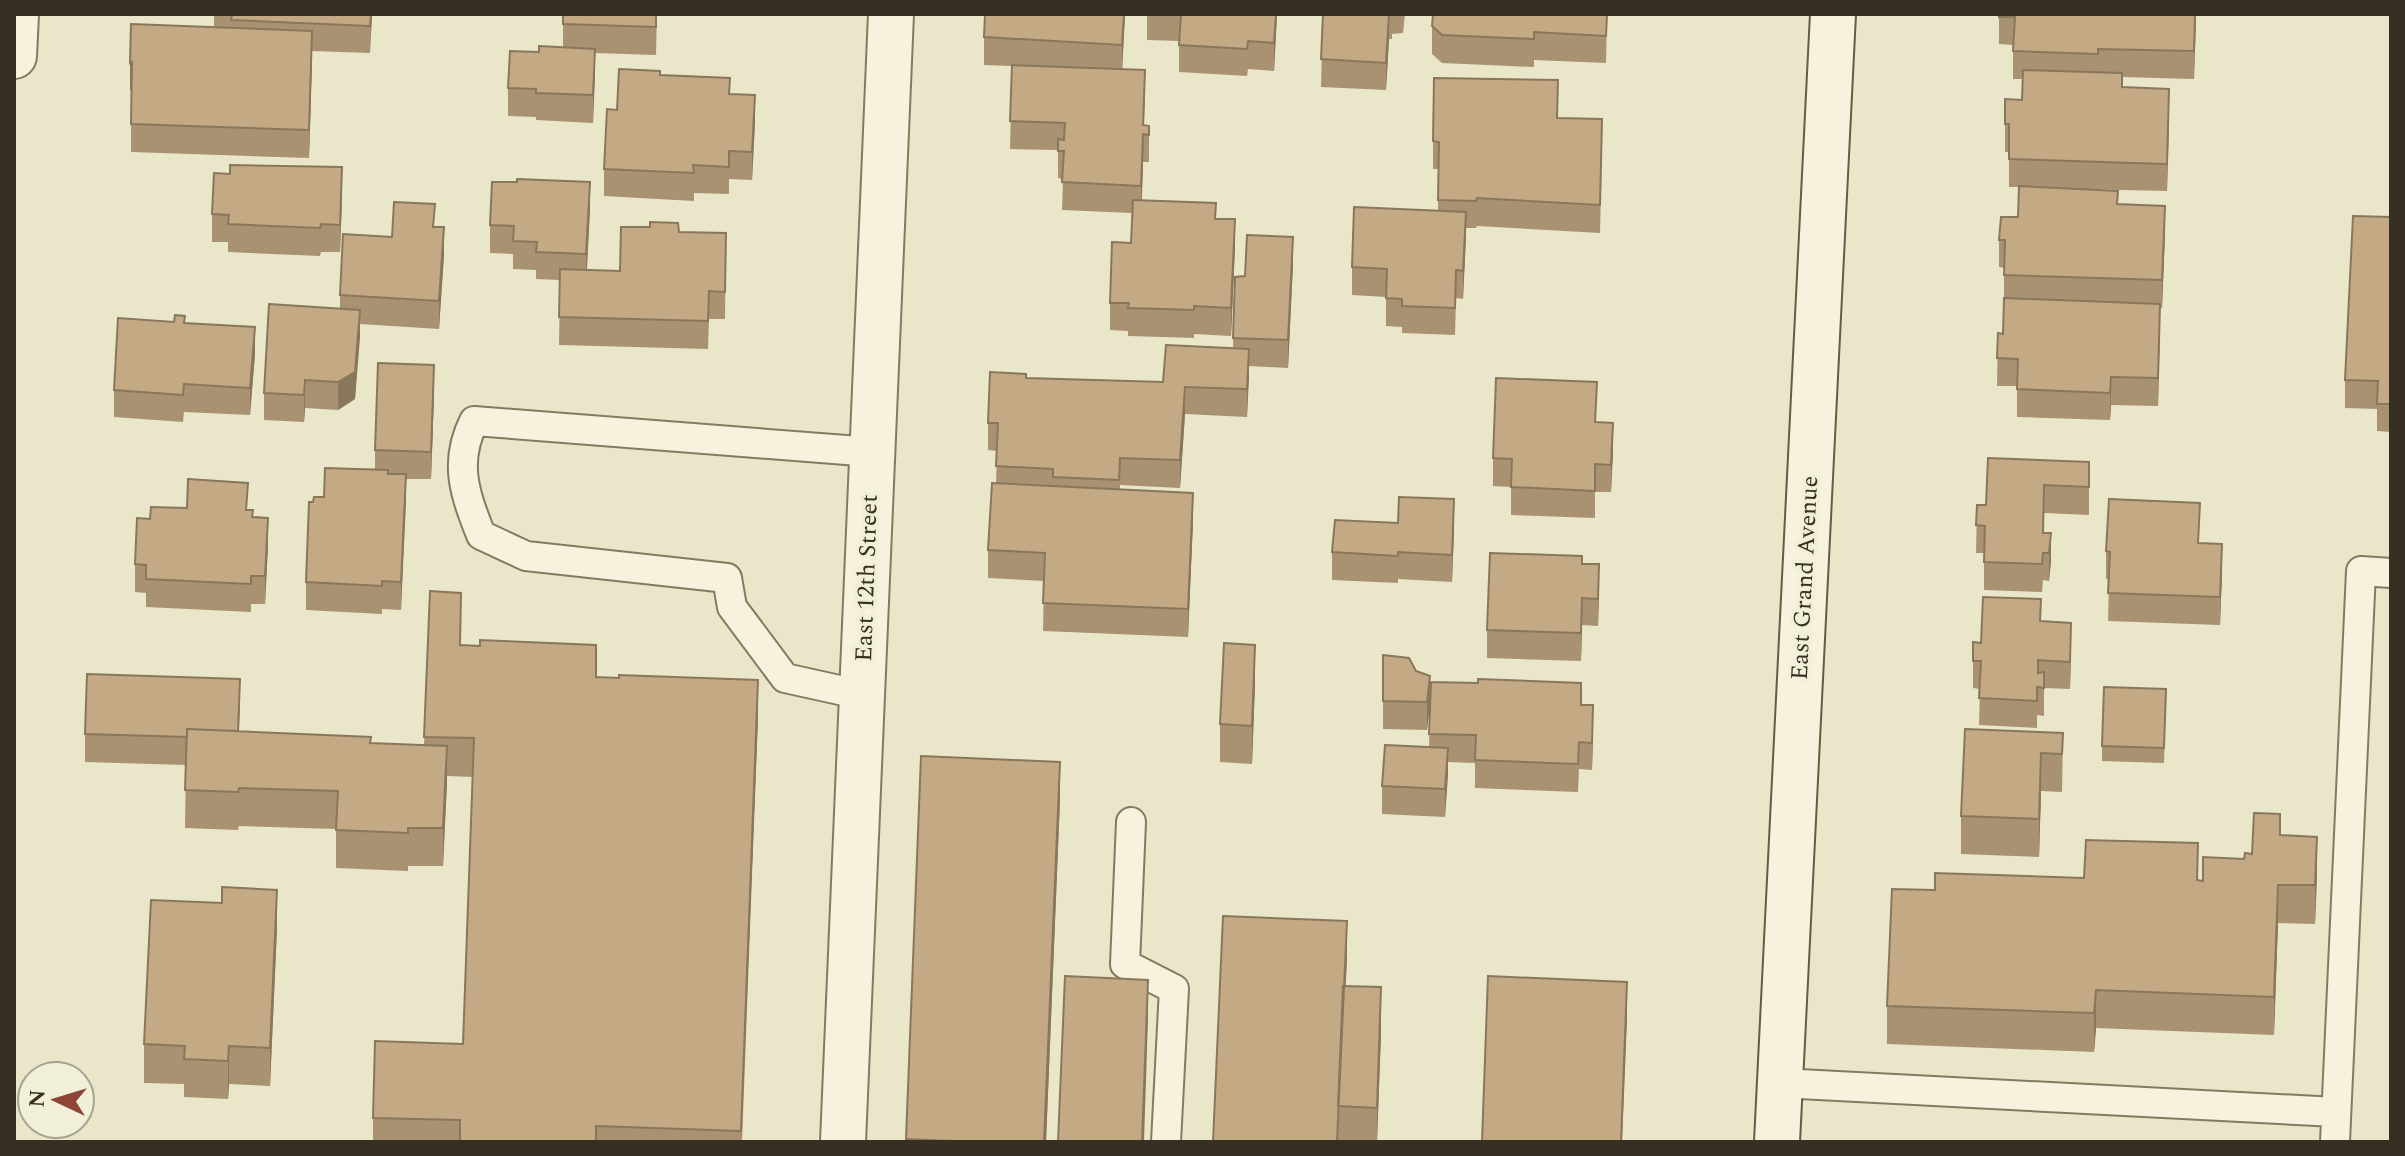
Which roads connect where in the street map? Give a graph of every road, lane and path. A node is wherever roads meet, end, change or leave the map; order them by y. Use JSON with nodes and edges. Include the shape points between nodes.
{"nodes":[{"id":1,"x":16,"y":14,"type":"edge"},
{"id":2,"x":891,"y":14,"type":"edge"},
{"id":3,"x":1833,"y":14,"type":"edge"},
{"id":4,"x":14,"y":56,"type":"edge"},
{"id":5,"x":872,"y":452,"type":"junction"},
{"id":6,"x":2391,"y":573,"type":"edge"},
{"id":7,"x":862,"y":695,"type":"junction"},
{"id":8,"x":1131,"y":822,"type":"dead end"},
{"id":9,"x":1780,"y":1083,"type":"junction"},
{"id":10,"x":2336,"y":1112,"type":"junction"},
{"id":11,"x":843,"y":1142,"type":"edge"},
{"id":12,"x":1166,"y":1142,"type":"edge"},
{"id":13,"x":1777,"y":1142,"type":"edge"},
{"id":14,"x":2335,"y":1142,"type":"edge"}],
"edges":[{"from":1,"to":4,"type":"street"},
{"from":2,"to":5,"type":"street","name":"East 12th Street"},
{"from":3,"to":9,"type":"street","name":"East Grand Avenue"},
{"from":5,"to":7,"type":"street","name":"East 12th Street"},
{"from":5,"to":7,"type":"lane","via":[[474,421],[464,442],[464,493],[481,535],[526,556],[727,578],[732,607],[785,678]]},
{"from":6,"to":10,"type":"lane","via":[[2361,571]]},
{"from":7,"to":11,"type":"street","name":"East 12th Street"},
{"from":8,"to":12,"type":"lane","via":[[1125,964],[1174,989]]},
{"from":9,"to":10,"type":"lane"},
{"from":9,"to":13,"type":"street","name":"East Grand Avenue"},
{"from":10,"to":14,"type":"lane"}]}
